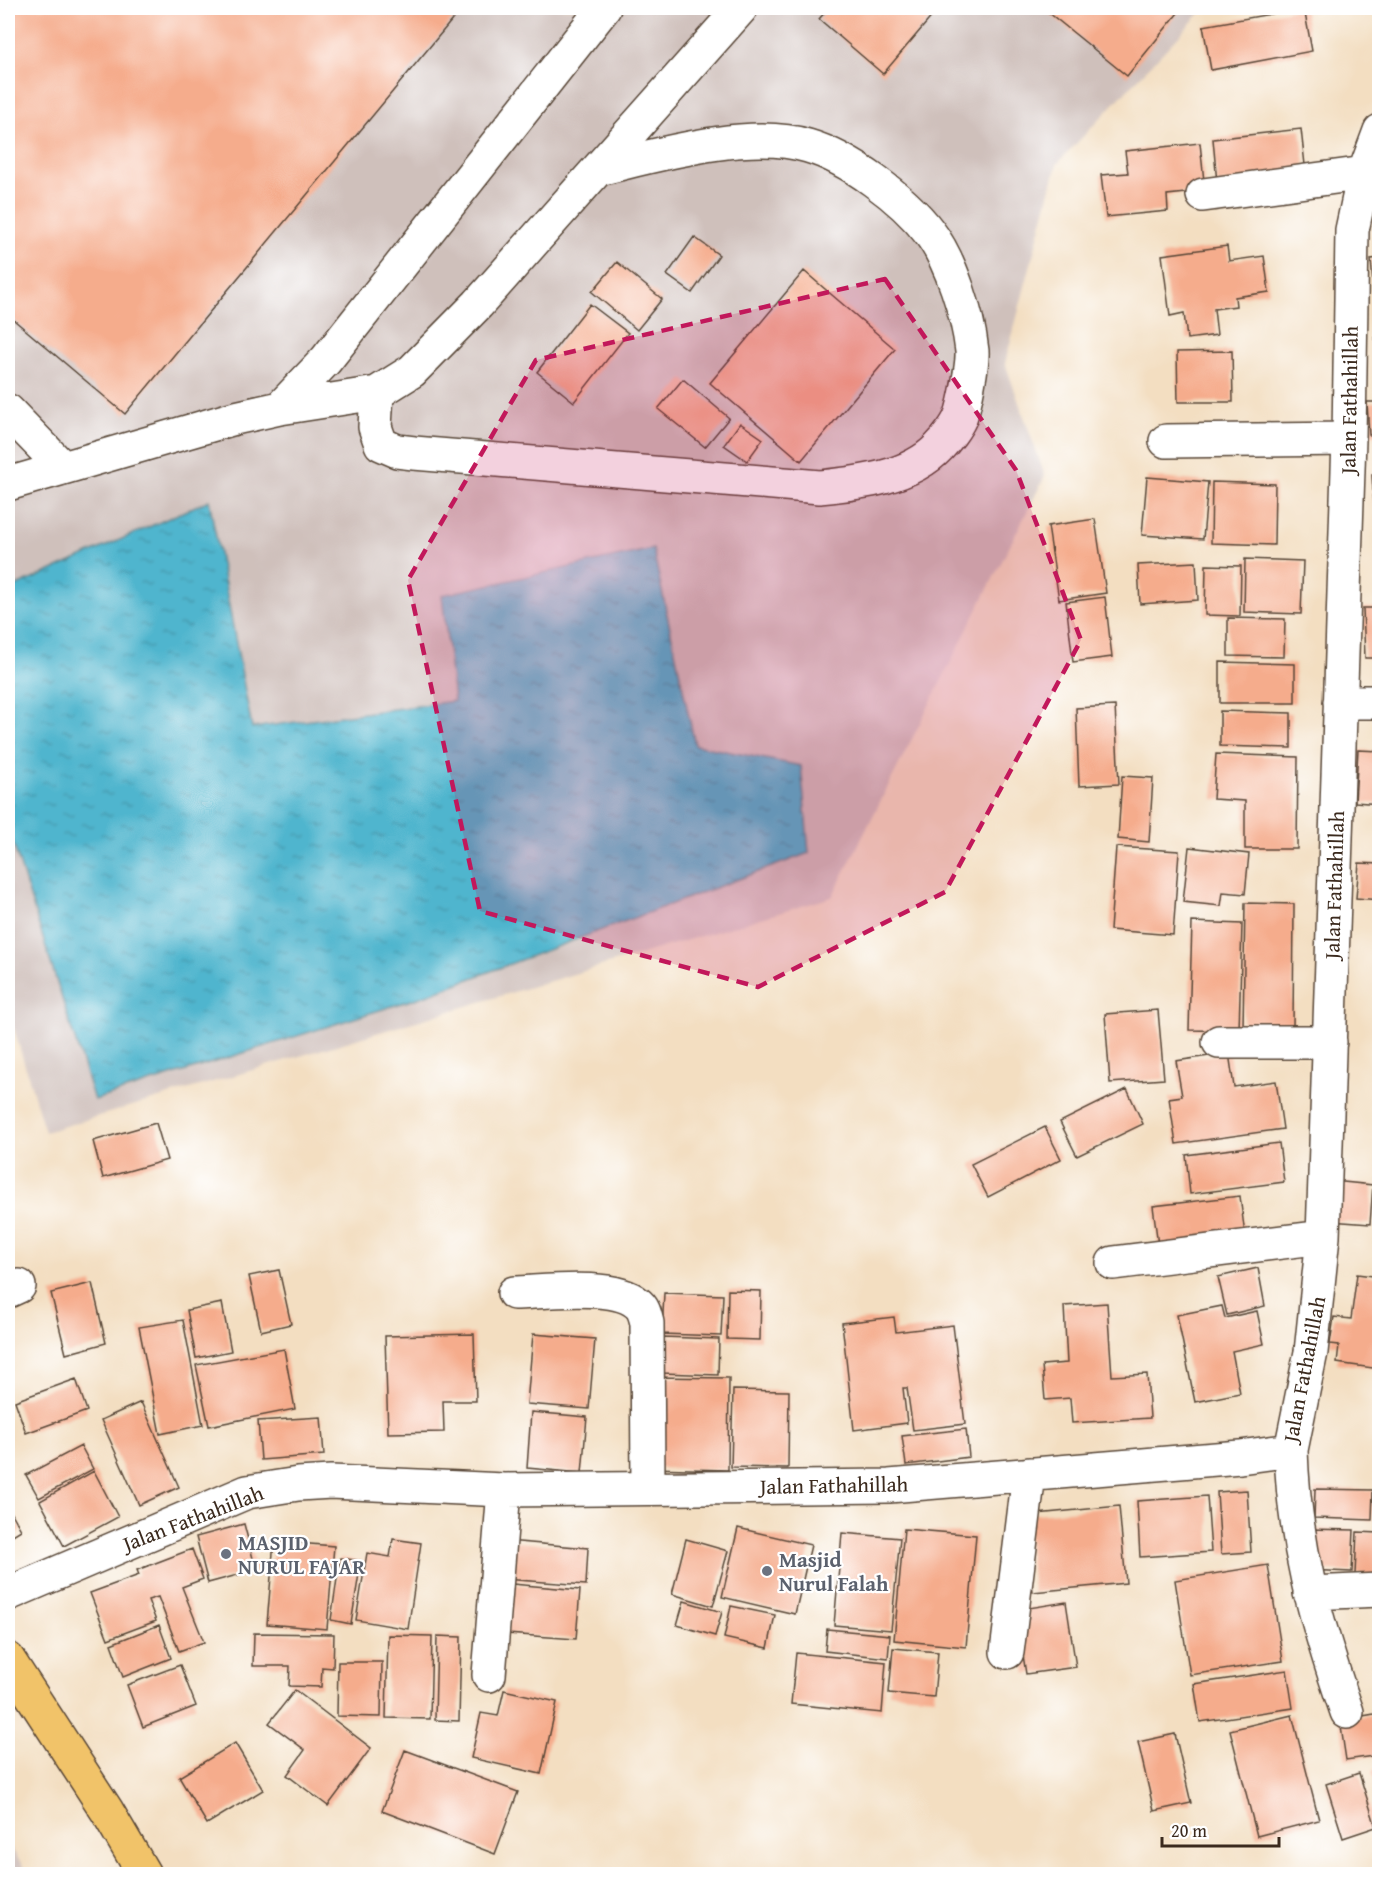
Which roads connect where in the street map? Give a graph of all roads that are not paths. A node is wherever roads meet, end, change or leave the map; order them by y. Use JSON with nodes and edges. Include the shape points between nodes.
{"nodes":[{"id":1,"x":604,"y":8,"type":"edge"},
{"id":2,"x":741,"y":8,"type":"edge"},
{"id":3,"x":1380,"y":131,"type":"edge"},
{"id":4,"x":598,"y":169,"type":"junction"},
{"id":5,"x":1372,"y":173,"type":"edge"},
{"id":6,"x":1203,"y":195,"type":"dead end"},
{"id":7,"x":377,"y":393,"type":"junction"},
{"id":8,"x":280,"y":408,"type":"junction"},
{"id":9,"x":8,"y":411,"type":"edge"},
{"id":10,"x":1349,"y":439,"type":"junction"},
{"id":11,"x":1166,"y":441,"type":"dead end"},
{"id":12,"x":63,"y":468,"type":"junction"},
{"id":13,"x":8,"y":484,"type":"edge"},
{"id":14,"x":1340,"y":702,"type":"junction"},
{"id":15,"x":1380,"y":702,"type":"edge"},
{"id":16,"x":1219,"y":1042,"type":"dead end"},
{"id":17,"x":1330,"y":1042,"type":"junction"},
{"id":18,"x":1323,"y":1238,"type":"junction"},
{"id":19,"x":1113,"y":1263,"type":"dead end"},
{"id":20,"x":514,"y":1293,"type":"dead end"},
{"id":21,"x":1291,"y":1450,"type":"junction"},
{"id":22,"x":1029,"y":1474,"type":"junction"},
{"id":23,"x":648,"y":1488,"type":"junction"},
{"id":24,"x":504,"y":1490,"type":"junction"},
{"id":25,"x":1380,"y":1590,"type":"edge"},
{"id":26,"x":1310,"y":1593,"type":"junction"},
{"id":27,"x":8,"y":1594,"type":"edge"},
{"id":28,"x":1007,"y":1652,"type":"dead end"},
{"id":29,"x":8,"y":1659,"type":"edge"},
{"id":30,"x":489,"y":1675,"type":"dead end"},
{"id":31,"x":1347,"y":1712,"type":"dead end"},
{"id":32,"x":144,"y":1875,"type":"edge"}],
"edges":[{"from":1,"to":8,"type":"street","via":[[326,360]]},
{"from":2,"to":4,"type":"street"},
{"from":3,"to":5,"type":"street","name":"Jalan Fathahillah"},
{"from":4,"to":7,"type":"street","via":[[478,304],[412,371]]},
{"from":4,"to":7,"type":"street","via":[[678,150],[775,140],[807,145],[842,159],[910,212],[930,233],[956,283],[972,352],[960,419],[938,448],[911,466],[879,478],[820,487],[397,451],[381,444],[375,427]]},
{"from":5,"to":6,"type":"street"},
{"from":5,"to":10,"type":"street","name":"Jalan Fathahillah","via":[[1352,230]]},
{"from":7,"to":8,"type":"street"},
{"from":8,"to":12,"type":"street"},
{"from":9,"to":12,"type":"street"},
{"from":10,"to":11,"type":"street"},
{"from":10,"to":14,"type":"street","name":"Jalan Fathahillah"},
{"from":12,"to":13,"type":"street"},
{"from":14,"to":15,"type":"street"},
{"from":14,"to":17,"type":"street","name":"Jalan Fathahillah"},
{"from":16,"to":17,"type":"street"},
{"from":17,"to":18,"type":"street","name":"Jalan Fathahillah"},
{"from":18,"to":19,"type":"street"},
{"from":18,"to":21,"type":"street","name":"Jalan Fathahillah","via":[[1311,1352]]},
{"from":20,"to":23,"type":"street","via":[[612,1291],[636,1301],[643,1309],[647,1323]]},
{"from":21,"to":22,"type":"street","name":"Jalan Fathahillah"},
{"from":21,"to":26,"type":"street","via":[[1293,1501]]},
{"from":22,"to":23,"type":"street","name":"Jalan Fathahillah","via":[[889,1486]]},
{"from":22,"to":28,"type":"street"},
{"from":23,"to":24,"type":"street","name":"Jalan Fathahillah"},
{"from":24,"to":27,"type":"street","name":"Jalan Fathahillah","via":[[331,1482],[275,1486],[247,1492]]},
{"from":24,"to":30,"type":"street"},
{"from":25,"to":26,"type":"street"},
{"from":26,"to":31,"type":"street"},
{"from":29,"to":32,"type":"highway"}]}
